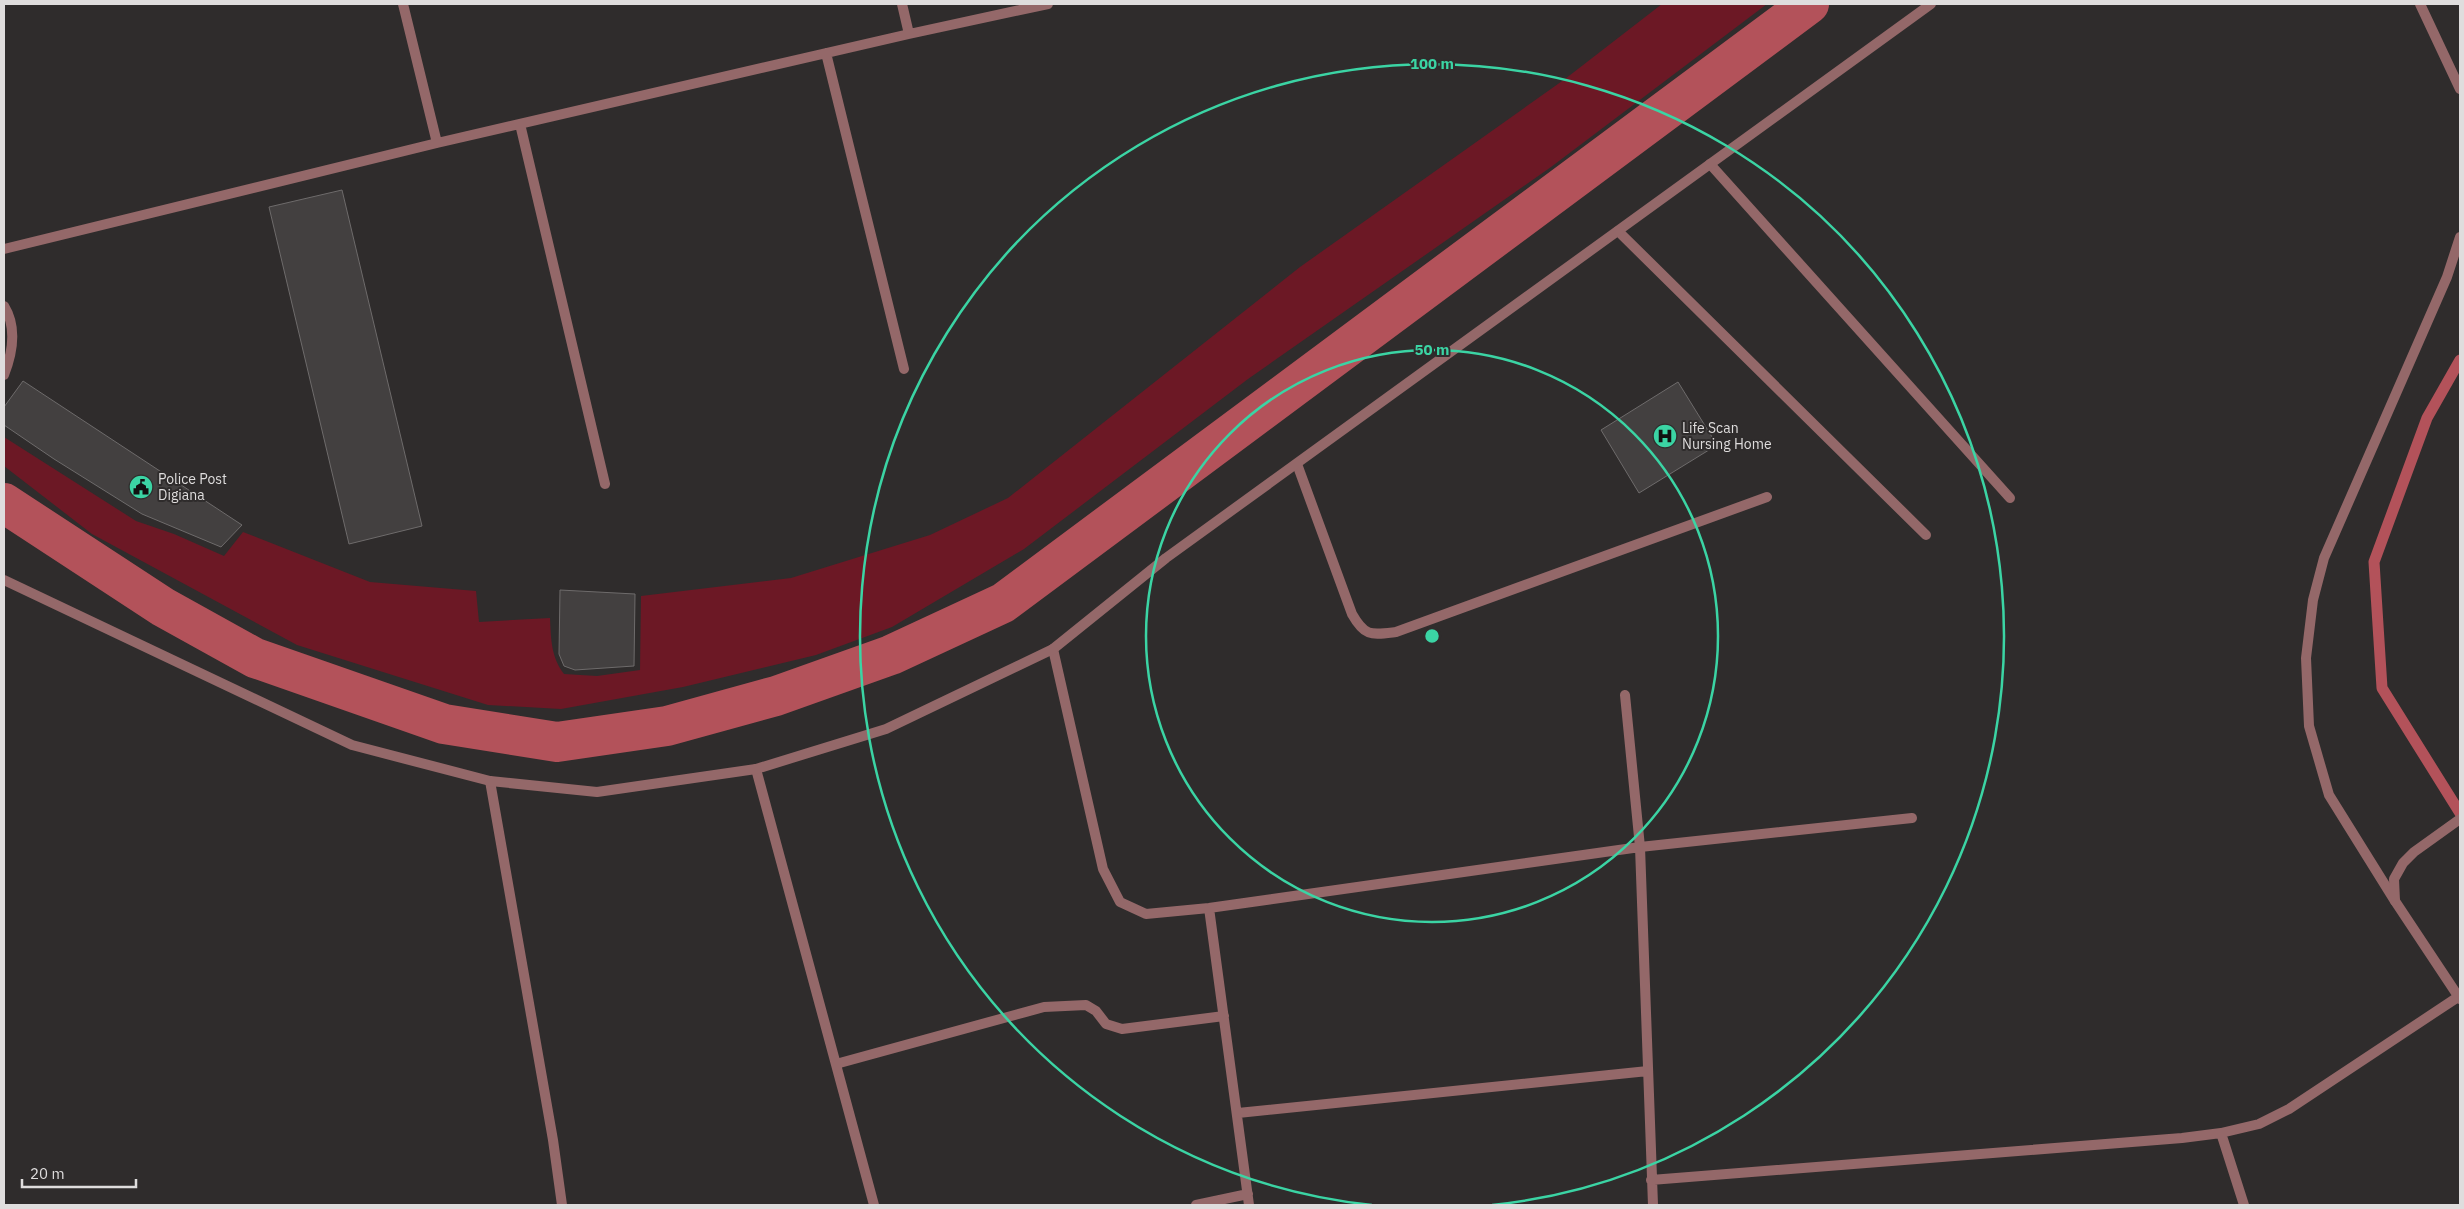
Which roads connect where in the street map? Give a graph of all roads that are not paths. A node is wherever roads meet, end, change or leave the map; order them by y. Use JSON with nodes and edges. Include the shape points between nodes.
{"nodes":[{"id":1,"x":403,"y":4,"type":"edge"},
{"id":2,"x":902,"y":4,"type":"edge"},
{"id":3,"x":1048,"y":4,"type":"edge"},
{"id":4,"x":1931,"y":4,"type":"edge"},
{"id":5,"x":2420,"y":4,"type":"edge"},
{"id":6,"x":908,"y":34,"type":"junction"},
{"id":7,"x":826,"y":53,"type":"junction"},
{"id":8,"x":2460,"y":89,"type":"edge"},
{"id":9,"x":520,"y":124,"type":"junction"},
{"id":10,"x":437,"y":143,"type":"junction"},
{"id":11,"x":1710,"y":164,"type":"junction"},
{"id":12,"x":1618,"y":231,"type":"junction"},
{"id":13,"x":2460,"y":237,"type":"edge"},
{"id":14,"x":4,"y":249,"type":"edge"},
{"id":15,"x":4,"y":306,"type":"edge"},
{"id":16,"x":904,"y":369,"type":"dead end"},
{"id":17,"x":4,"y":375,"type":"edge"},
{"id":18,"x":1297,"y":464,"type":"junction"},
{"id":19,"x":605,"y":484,"type":"dead end"},
{"id":20,"x":1767,"y":497,"type":"dead end"},
{"id":21,"x":2010,"y":498,"type":"dead end"},
{"id":22,"x":1926,"y":535,"type":"dead end"},
{"id":23,"x":4,"y":580,"type":"edge"},
{"id":24,"x":1053,"y":649,"type":"junction"},
{"id":25,"x":1625,"y":695,"type":"dead end"},
{"id":26,"x":756,"y":770,"type":"junction"},
{"id":27,"x":490,"y":782,"type":"junction"},
{"id":28,"x":1912,"y":818,"type":"dead end"},
{"id":29,"x":2460,"y":819,"type":"edge"},
{"id":30,"x":1640,"y":847,"type":"junction"},
{"id":31,"x":2395,"y":900,"type":"junction"},
{"id":32,"x":1209,"y":908,"type":"junction"},
{"id":33,"x":2459,"y":998,"type":"edge"},
{"id":34,"x":1224,"y":1016,"type":"junction"},
{"id":35,"x":836,"y":1064,"type":"junction"},
{"id":36,"x":1648,"y":1071,"type":"junction"},
{"id":37,"x":1238,"y":1112,"type":"junction"},
{"id":38,"x":2220,"y":1133,"type":"junction"},
{"id":39,"x":1651,"y":1180,"type":"junction"},
{"id":40,"x":1248,"y":1194,"type":"junction"},
{"id":41,"x":562,"y":1205,"type":"edge"},
{"id":42,"x":874,"y":1205,"type":"edge"},
{"id":43,"x":1196,"y":1205,"type":"edge"},
{"id":44,"x":1249,"y":1205,"type":"edge"},
{"id":45,"x":1653,"y":1205,"type":"edge"},
{"id":46,"x":2244,"y":1205,"type":"edge"}],
"edges":[{"from":1,"to":10,"type":"street"},
{"from":2,"to":6,"type":"street"},
{"from":3,"to":6,"type":"street"},
{"from":4,"to":11,"type":"street"},
{"from":5,"to":8,"type":"street"},
{"from":6,"to":7,"type":"street"},
{"from":7,"to":9,"type":"street"},
{"from":7,"to":16,"type":"street"},
{"from":9,"to":10,"type":"street"},
{"from":9,"to":19,"type":"street"},
{"from":10,"to":14,"type":"street"},
{"from":11,"to":12,"type":"street"},
{"from":11,"to":21,"type":"street"},
{"from":12,"to":18,"type":"street"},
{"from":12,"to":22,"type":"street"},
{"from":13,"to":31,"type":"street","via":[[2447,277],[2324,558],[2313,600],[2306,658],[2310,726],[2329,795]]},
{"from":15,"to":17,"type":"street","via":[[11,318],[12,345]]},
{"from":18,"to":20,"type":"street","via":[[1352,614],[1360,628],[1374,634],[1396,632]]},
{"from":18,"to":24,"type":"street","via":[[1166,558]]},
{"from":23,"to":27,"type":"street","via":[[352,745]]},
{"from":24,"to":26,"type":"street","via":[[886,729]]},
{"from":24,"to":32,"type":"street","via":[[1103,869],[1120,902],[1146,914]]},
{"from":25,"to":30,"type":"street"},
{"from":26,"to":27,"type":"street","via":[[597,792]]},
{"from":26,"to":35,"type":"street"},
{"from":27,"to":41,"type":"street"},
{"from":28,"to":30,"type":"street"},
{"from":29,"to":31,"type":"street","via":[[2403,863],[2394,878]]},
{"from":30,"to":32,"type":"street"},
{"from":30,"to":36,"type":"street"},
{"from":31,"to":33,"type":"street"},
{"from":32,"to":34,"type":"street"},
{"from":33,"to":38,"type":"street","via":[[2289,1109],[2259,1124]]},
{"from":34,"to":35,"type":"street","via":[[1122,1029],[1106,1024],[1096,1011],[1086,1005],[1044,1007]]},
{"from":34,"to":37,"type":"street"},
{"from":35,"to":42,"type":"street"},
{"from":36,"to":37,"type":"street"},
{"from":36,"to":39,"type":"street"},
{"from":37,"to":40,"type":"street"},
{"from":38,"to":39,"type":"street"},
{"from":38,"to":46,"type":"street"},
{"from":39,"to":45,"type":"street"},
{"from":40,"to":43,"type":"street"},
{"from":40,"to":44,"type":"street"}]}
